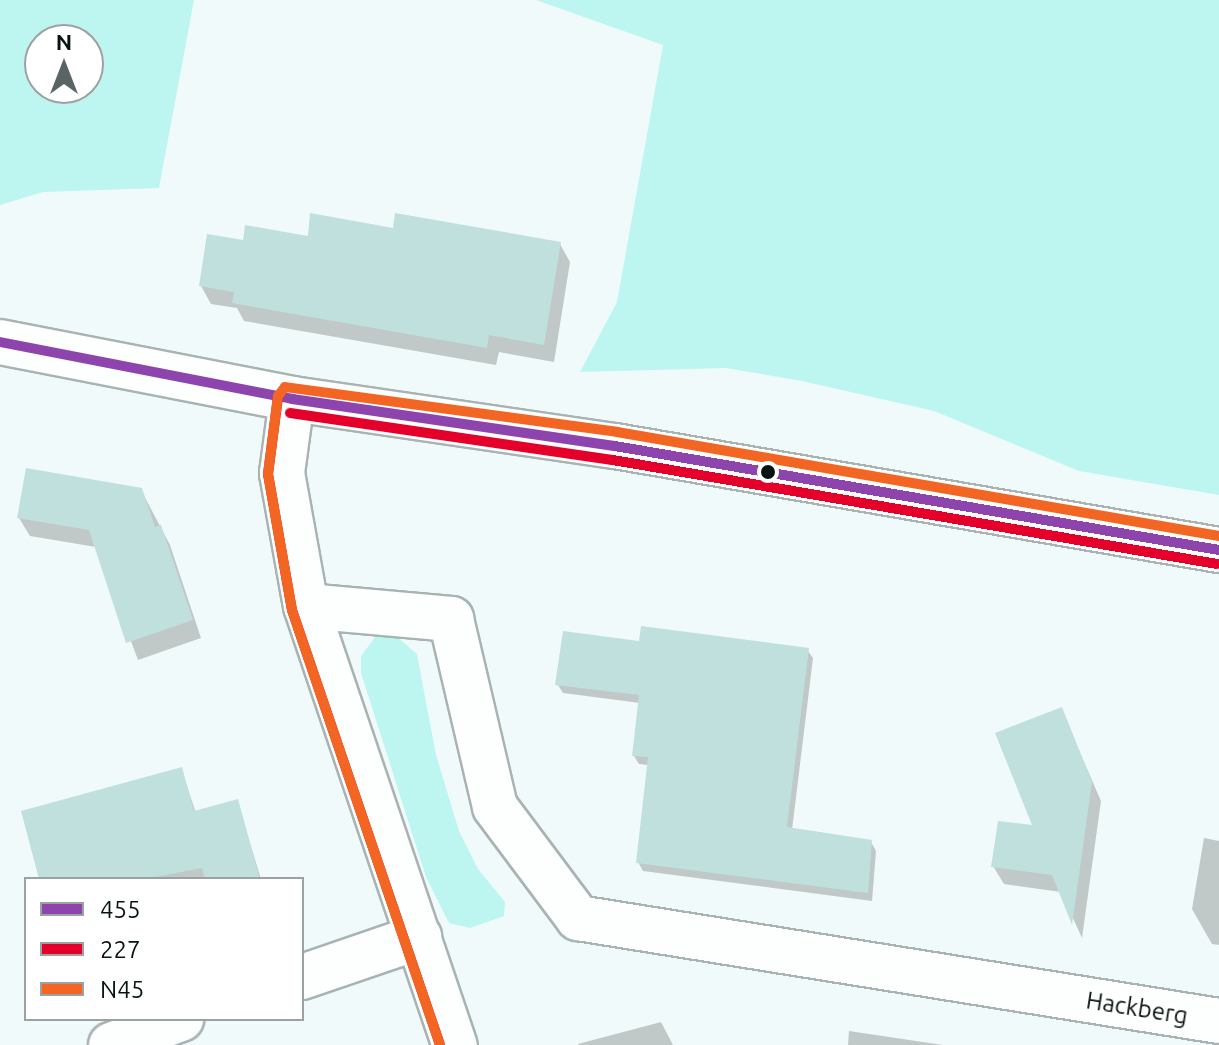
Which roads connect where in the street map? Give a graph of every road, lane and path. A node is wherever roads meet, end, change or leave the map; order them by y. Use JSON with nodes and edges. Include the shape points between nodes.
{"nodes":[{"id":1,"x":0,"y":342,"type":"edge"},
{"id":2,"x":292,"y":399,"type":"junction"},
{"id":3,"x":1219,"y":550,"type":"edge"},
{"id":4,"x":306,"y":606,"type":"junction"},
{"id":5,"x":419,"y":937,"type":"junction"},
{"id":6,"x":304,"y":976,"type":"edge"},
{"id":7,"x":176,"y":1021,"type":"edge"},
{"id":8,"x":1219,"y":1021,"type":"edge"},
{"id":9,"x":111,"y":1045,"type":"edge"},
{"id":10,"x":455,"y":1045,"type":"edge"}],
"edges":[{"from":1,"to":2,"type":"street"},
{"from":2,"to":3,"type":"street","via":[[615,446]]},
{"from":2,"to":4,"type":"street","via":[[282,473]]},
{"from":4,"to":5,"type":"street"},
{"from":4,"to":8,"type":"street","name":"Hackberg","via":[[451,619],[495,807],[578,918]]},
{"from":5,"to":6,"type":"street"},
{"from":5,"to":10,"type":"street"},
{"from":7,"to":9,"type":"street"}]}
